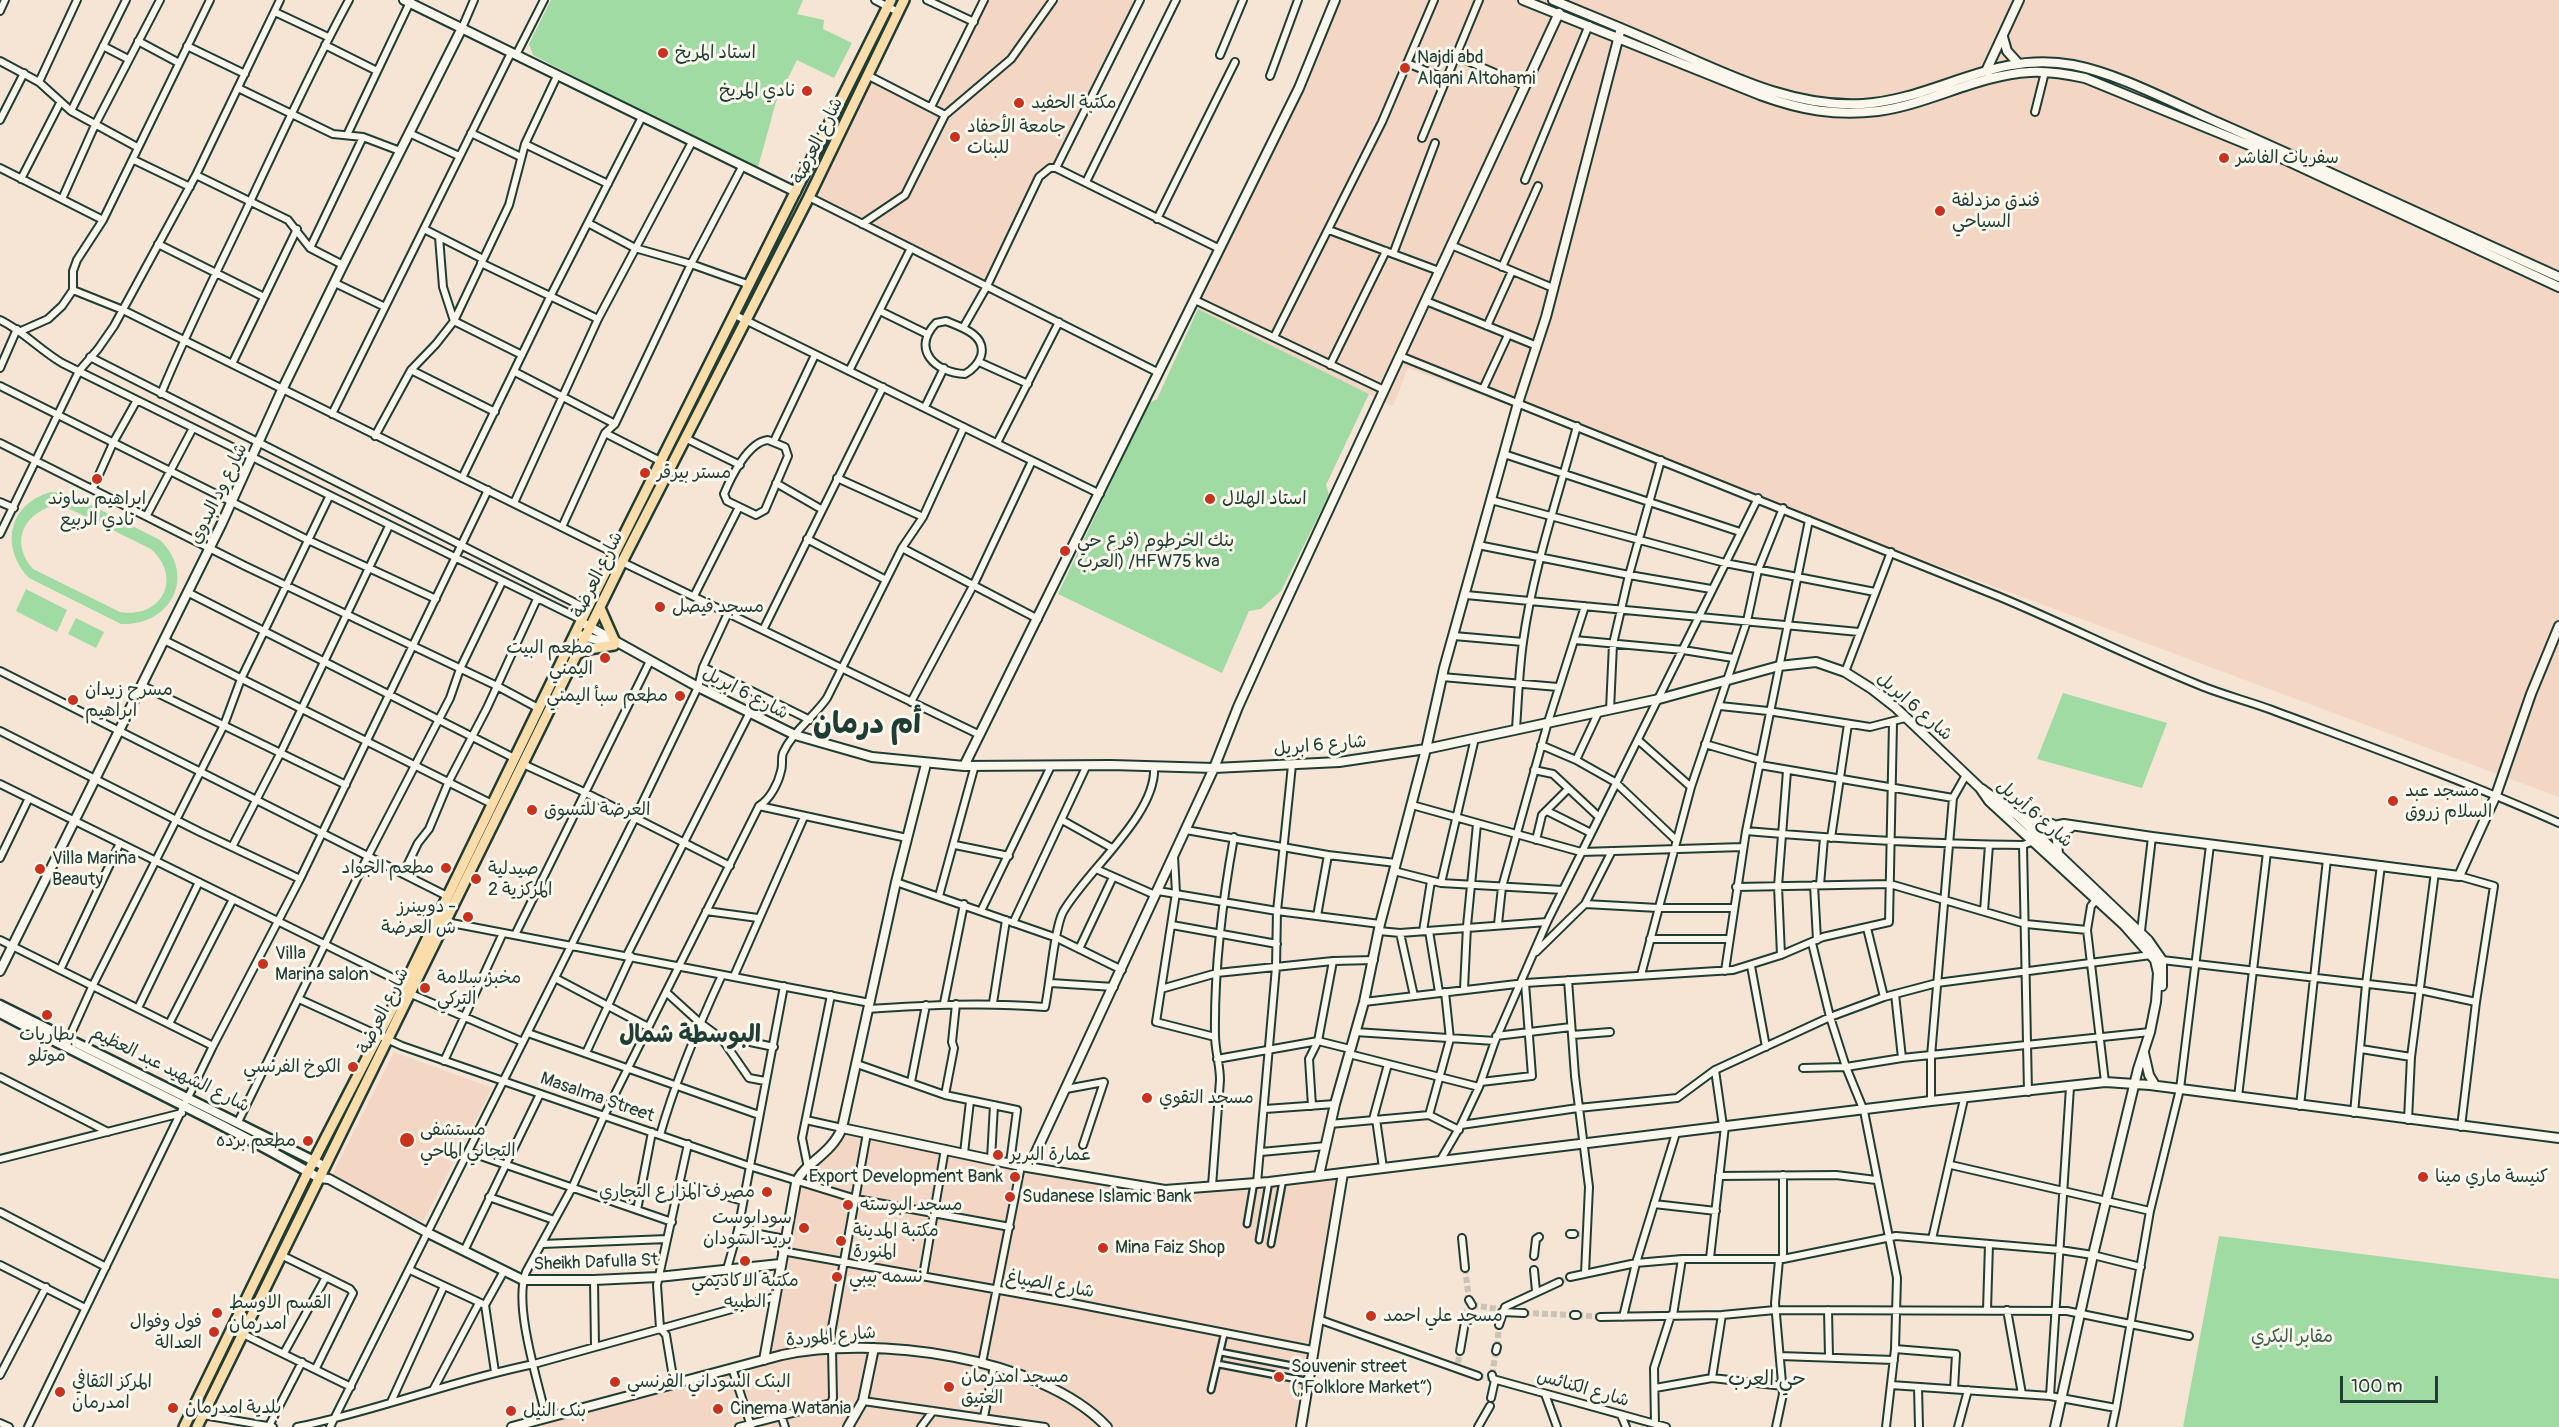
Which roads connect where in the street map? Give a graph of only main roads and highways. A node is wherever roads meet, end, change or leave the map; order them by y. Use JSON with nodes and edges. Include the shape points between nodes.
{"nodes":[{"id":1,"x":904,"y":0,"type":"edge"},
{"id":2,"x":889,"y":3,"type":"edge"},
{"id":3,"x":619,"y":558,"type":"junction"},
{"id":4,"x":600,"y":608,"type":"junction"},
{"id":5,"x":577,"y":654,"type":"junction"},
{"id":6,"x":519,"y":761,"type":"junction"},
{"id":7,"x":0,"y":1005,"type":"edge"},
{"id":8,"x":0,"y":1013,"type":"edge"},
{"id":9,"x":86,"y":1047,"type":"junction"},
{"id":10,"x":81,"y":1056,"type":"junction"},
{"id":11,"x":185,"y":1106,"type":"junction"},
{"id":12,"x":314,"y":1160,"type":"junction"},
{"id":13,"x":324,"y":1166,"type":"junction"},
{"id":14,"x":308,"y":1172,"type":"junction"},
{"id":15,"x":319,"y":1178,"type":"junction"},
{"id":16,"x":186,"y":1423,"type":"edge"},
{"id":17,"x":197,"y":1426,"type":"edge"}],
"edges":[{"from":1,"to":3,"type":"main road","name":"شارع العرضة","via":[[685,438]]},
{"from":2,"to":3,"type":"main road","name":"شارع العرضة","via":[[662,462]]},
{"from":3,"to":4,"type":"main road","name":"شارع العرضة"},
{"from":3,"to":6,"type":"main road","name":"شارع العرضة","via":[[587,609],[538,708]]},
{"from":4,"to":5,"type":"main road","name":"شارع العرضة"},
{"from":4,"to":5,"type":"main road","via":[[615,644]]},
{"from":5,"to":6,"type":"main road","name":"شارع العرضة"},
{"from":6,"to":12,"type":"main road","name":"شارع العرضة","via":[[492,804]]},
{"from":6,"to":13,"type":"main road","name":"شارع العرضة","via":[[446,922]]},
{"from":7,"to":9,"type":"main road","name":"شارع الشهيد عبد العظيم"},
{"from":8,"to":10,"type":"main road","name":"شارع الشهيد عبد العظيم"},
{"from":9,"to":10,"type":"main road"},
{"from":9,"to":11,"type":"main road","name":"شارع الشهيد عبد العظيم"},
{"from":10,"to":11,"type":"main road","name":"شارع الشهيد عبد العظيم"},
{"from":11,"to":12,"type":"main road","name":"شارع الشهيد عبد العظيم","via":[[238,1122]]},
{"from":11,"to":14,"type":"main road","name":"شارع الشهيد عبد العظيم"},
{"from":12,"to":13,"type":"main road","name":"شارع الشهيد عبد العظيم"},
{"from":12,"to":14,"type":"main road","name":"شارع العرضة"},
{"from":13,"to":15,"type":"main road","name":"شارع العرضة"},
{"from":14,"to":15,"type":"main road","name":"شارع الشهيد عبد العظيم"},
{"from":14,"to":16,"type":"main road","name":"شارع العرضة"},
{"from":15,"to":17,"type":"main road","name":"شارع العرضة"},
{"from":16,"to":17,"type":"main road"}]}
